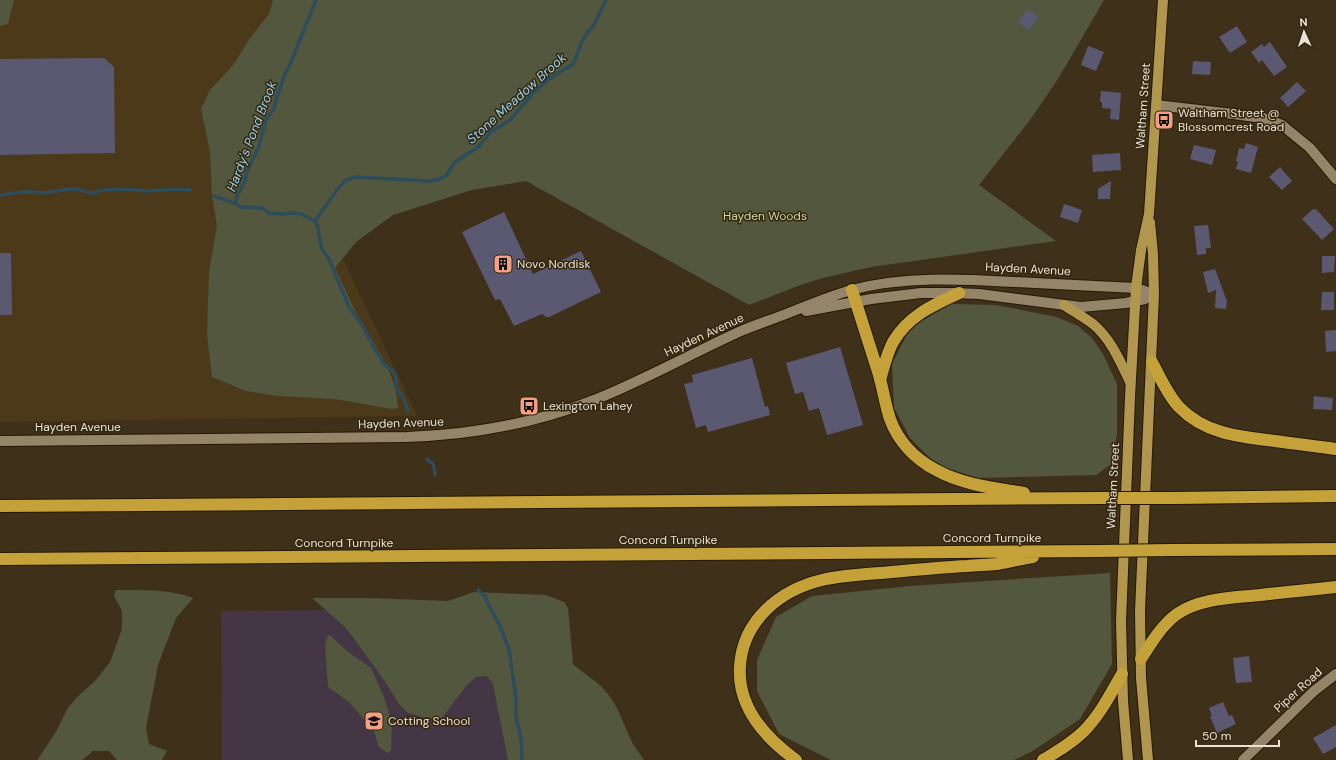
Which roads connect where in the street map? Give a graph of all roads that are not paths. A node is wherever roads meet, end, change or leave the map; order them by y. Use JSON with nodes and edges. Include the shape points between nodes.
{"nodes":[{"id":1,"x":1163,"y":0,"type":"edge"},
{"id":2,"x":1156,"y":105,"type":"junction"},
{"id":3,"x":1336,"y":179,"type":"edge"},
{"id":4,"x":1149,"y":214,"type":"junction"},
{"id":5,"x":1136,"y":288,"type":"junction"},
{"id":6,"x":959,"y":293,"type":"junction"},
{"id":7,"x":1154,"y":294,"type":"junction"},
{"id":8,"x":854,"y":296,"type":"junction"},
{"id":9,"x":1135,"y":301,"type":"junction"},
{"id":10,"x":1064,"y":305,"type":"junction"},
{"id":11,"x":1152,"y":362,"type":"junction"},
{"id":12,"x":880,"y":380,"type":"junction"},
{"id":13,"x":1131,"y":385,"type":"junction"},
{"id":14,"x":0,"y":440,"type":"edge"},
{"id":15,"x":1336,"y":449,"type":"edge"},
{"id":16,"x":1336,"y":496,"type":"edge"},
{"id":17,"x":1049,"y":498,"type":"junction"},
{"id":18,"x":0,"y":506,"type":"edge"},
{"id":19,"x":1336,"y":549,"type":"edge"},
{"id":20,"x":1064,"y":551,"type":"junction"},
{"id":21,"x":0,"y":559,"type":"edge"},
{"id":22,"x":1336,"y":587,"type":"edge"},
{"id":23,"x":1140,"y":659,"type":"junction"},
{"id":24,"x":1122,"y":674,"type":"junction"},
{"id":25,"x":1336,"y":674,"type":"edge"},
{"id":26,"x":796,"y":760,"type":"edge"},
{"id":27,"x":1043,"y":760,"type":"edge"},
{"id":28,"x":1128,"y":760,"type":"edge"},
{"id":29,"x":1148,"y":760,"type":"edge"},
{"id":30,"x":1243,"y":760,"type":"edge"}],
"edges":[{"from":1,"to":2,"type":"main road","name":"Waltham Street"},
{"from":2,"to":3,"type":"street","via":[[1263,118],[1282,125],[1310,148]]},
{"from":2,"to":4,"type":"main road","name":"Waltham Street"},
{"from":4,"to":5,"type":"main road","name":"Waltham Street"},
{"from":4,"to":7,"type":"main road","name":"Waltham Street"},
{"from":5,"to":7,"type":"street","name":"Hayden Avenue"},
{"from":5,"to":8,"type":"street","name":"Hayden Avenue","via":[[950,279],[888,283]]},
{"from":5,"to":9,"type":"main road","name":"Waltham Street"},
{"from":6,"to":8,"type":"street","name":"Hayden Avenue"},
{"from":6,"to":10,"type":"street","name":"Hayden Avenue"},
{"from":6,"to":12,"type":"highway","via":[[925,309],[904,326],[890,348]]},
{"from":7,"to":9,"type":"street","name":"Hayden Avenue"},
{"from":7,"to":11,"type":"main road","name":"Waltham Street"},
{"from":8,"to":12,"type":"highway"},
{"from":8,"to":14,"type":"street","name":"Hayden Avenue","via":[[781,316],[742,330],[590,401],[527,422],[477,432],[407,437]]},
{"from":9,"to":10,"type":"street","name":"Hayden Avenue","via":[[1096,306]]},
{"from":9,"to":13,"type":"main road","name":"Waltham Street"},
{"from":10,"to":13,"type":"main road","via":[[1103,334],[1117,354]]},
{"from":11,"to":15,"type":"highway","via":[[1176,403],[1192,418],[1210,429],[1241,437]]},
{"from":11,"to":23,"type":"main road","name":"Waltham Street"},
{"from":12,"to":17,"type":"highway","via":[[893,427],[906,446],[924,463],[941,473],[964,481]]},
{"from":13,"to":24,"type":"main road","name":"Waltham Street","via":[[1121,606]]},
{"from":16,"to":17,"type":"highway","bridge":true},
{"from":17,"to":18,"type":"highway"},
{"from":19,"to":20,"type":"highway","name":"Concord Turnpike","bridge":true},
{"from":20,"to":21,"type":"highway","name":"Concord Turnpike"},
{"from":20,"to":26,"type":"highway","via":[[997,564],[823,580],[798,588],[770,605],[757,619],[744,642],[740,661],[741,686],[755,721],[778,746]]},
{"from":22,"to":23,"type":"highway","via":[[1221,600],[1194,606],[1166,624]]},
{"from":23,"to":29,"type":"main road","name":"Waltham Street"},
{"from":24,"to":27,"type":"highway","via":[[1102,709],[1087,728]]},
{"from":24,"to":28,"type":"main road","name":"Waltham Street"},
{"from":25,"to":30,"type":"street","name":"Piper Road","via":[[1314,691]]}]}
